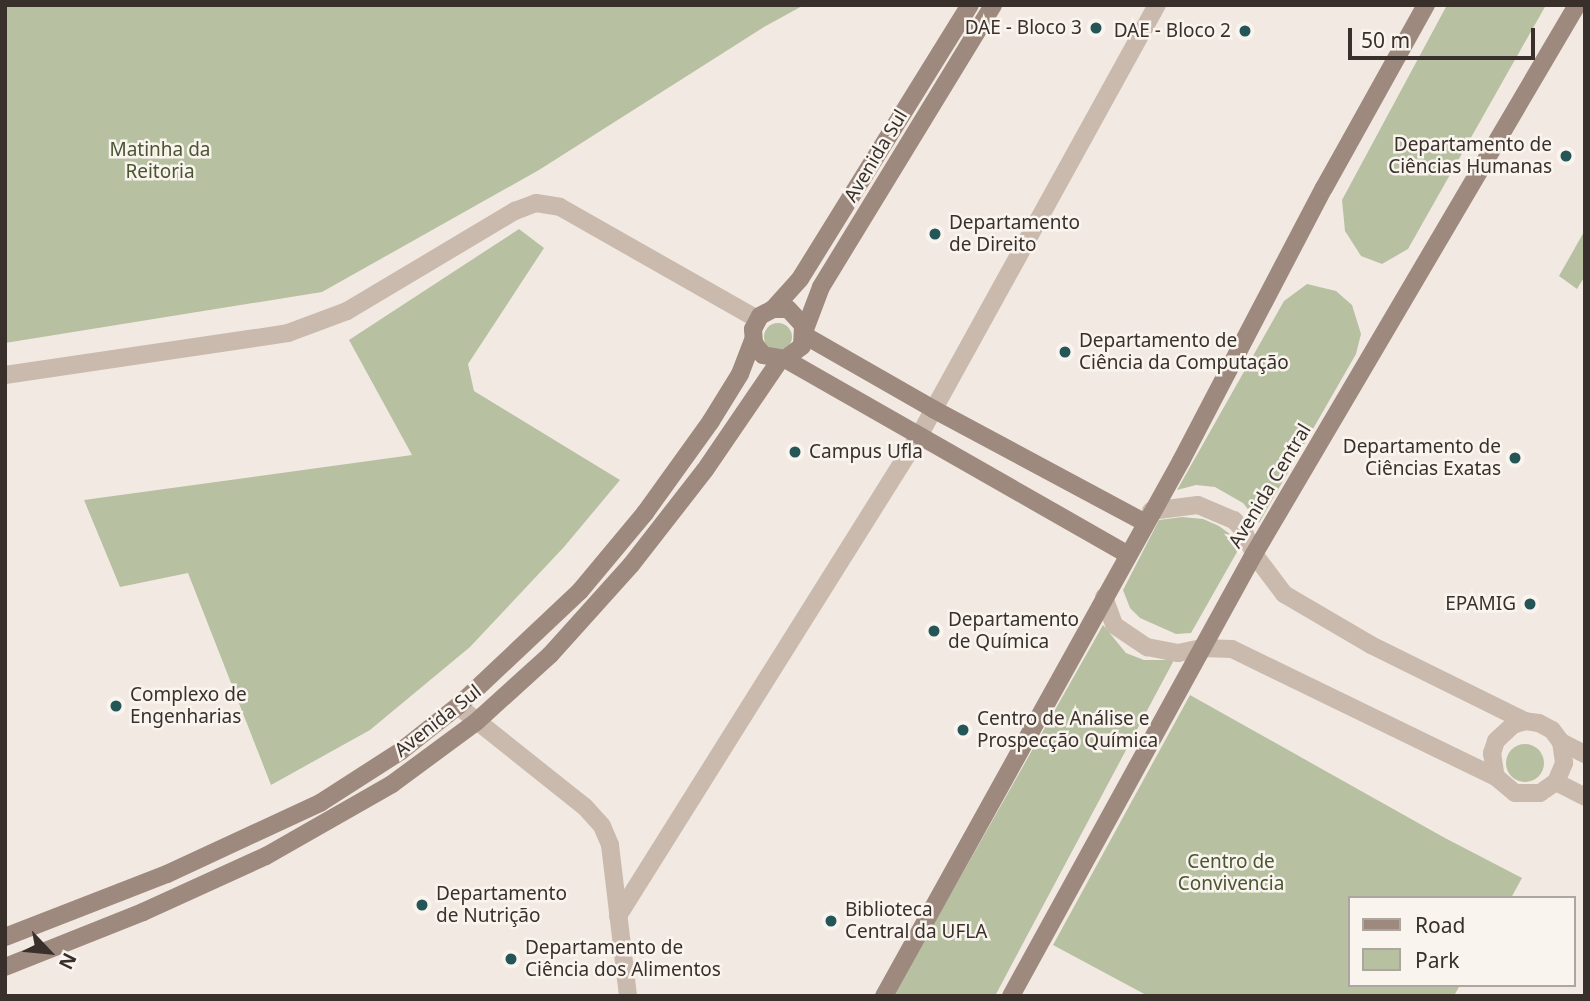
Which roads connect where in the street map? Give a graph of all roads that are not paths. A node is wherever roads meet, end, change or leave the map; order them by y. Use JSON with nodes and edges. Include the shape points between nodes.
{"nodes":[{"id":1,"x":970,"y":5,"type":"edge"},
{"id":2,"x":993,"y":5,"type":"edge"},
{"id":3,"x":1157,"y":5,"type":"edge"},
{"id":4,"x":1426,"y":5,"type":"edge"},
{"id":5,"x":1577,"y":5,"type":"edge"},
{"id":6,"x":773,"y":309,"type":"junction"},
{"id":7,"x":757,"y":319,"type":"junction"},
{"id":8,"x":804,"y":334,"type":"junction"},
{"id":9,"x":753,"y":340,"type":"junction"},
{"id":10,"x":782,"y":360,"type":"junction"},
{"id":11,"x":5,"y":375,"type":"edge"},
{"id":12,"x":933,"y":410,"type":"junction"},
{"id":13,"x":919,"y":436,"type":"junction"},
{"id":14,"x":1148,"y":516,"type":"junction"},
{"id":15,"x":1127,"y":554,"type":"junction"},
{"id":16,"x":1254,"y":554,"type":"junction"},
{"id":17,"x":1104,"y":597,"type":"junction"},
{"id":18,"x":1201,"y":649,"type":"junction"},
{"id":19,"x":458,"y":706,"type":"junction"},
{"id":20,"x":476,"y":722,"type":"junction"},
{"id":21,"x":1525,"y":722,"type":"junction"},
{"id":22,"x":1561,"y":742,"type":"junction"},
{"id":23,"x":1585,"y":754,"type":"edge"},
{"id":24,"x":1496,"y":777,"type":"junction"},
{"id":25,"x":1556,"y":782,"type":"junction"},
{"id":26,"x":1585,"y":797,"type":"edge"},
{"id":27,"x":618,"y":916,"type":"junction"},
{"id":28,"x":5,"y":937,"type":"edge"},
{"id":29,"x":5,"y":967,"type":"edge"},
{"id":30,"x":628,"y":996,"type":"edge"},
{"id":31,"x":884,"y":996,"type":"edge"},
{"id":32,"x":1011,"y":996,"type":"edge"}],
"edges":[{"from":1,"to":6,"type":"street","name":"Avenida Sul","via":[[800,279]]},
{"from":2,"to":8,"type":"street","name":"Avenida Sul","via":[[821,287]]},
{"from":3,"to":12,"type":"street"},
{"from":4,"to":14,"type":"street"},
{"from":5,"to":16,"type":"street","name":"Avenida Central"},
{"from":6,"to":7,"type":"street"},
{"from":6,"to":8,"type":"street","via":[[794,313]]},
{"from":7,"to":9,"type":"street"},
{"from":7,"to":11,"type":"street","via":[[561,207],[536,204],[515,211],[347,311],[288,333]]},
{"from":8,"to":10,"type":"street","via":[[799,350]]},
{"from":8,"to":12,"type":"street"},
{"from":9,"to":10,"type":"street","via":[[763,355]]},
{"from":9,"to":19,"type":"street","name":"Avenida Sul","via":[[740,374],[711,421],[645,513],[580,591]]},
{"from":10,"to":13,"type":"street"},
{"from":10,"to":20,"type":"street","name":"Avenida Sul","via":[[631,565],[550,654]]},
{"from":12,"to":13,"type":"street"},
{"from":12,"to":14,"type":"street"},
{"from":13,"to":15,"type":"street"},
{"from":13,"to":27,"type":"street"},
{"from":14,"to":15,"type":"street"},
{"from":14,"to":16,"type":"street","via":[[1198,505],[1216,511],[1243,530]]},
{"from":15,"to":17,"type":"street"},
{"from":16,"to":18,"type":"street","name":"Avenida Central"},
{"from":16,"to":21,"type":"street","via":[[1284,594],[1371,645]]},
{"from":17,"to":18,"type":"street","via":[[1114,625],[1134,641],[1178,653]]},
{"from":17,"to":31,"type":"street"},
{"from":18,"to":24,"type":"street","via":[[1232,649]]},
{"from":18,"to":32,"type":"street","name":"Avenida Central"},
{"from":19,"to":20,"type":"street"},
{"from":19,"to":28,"type":"street","name":"Avenida Sul","via":[[401,751],[320,803],[167,874]]},
{"from":20,"to":27,"type":"street","via":[[585,807],[602,826],[610,845]]},
{"from":20,"to":29,"type":"street","name":"Avenida Sul","via":[[392,784],[266,856]]},
{"from":21,"to":22,"type":"street","via":[[1552,730]]},
{"from":21,"to":24,"type":"street","via":[[1503,732],[1496,741],[1492,753]]},
{"from":22,"to":23,"type":"street"},
{"from":22,"to":25,"type":"street","via":[[1564,763]]},
{"from":24,"to":25,"type":"street","via":[[1515,793],[1528,795]]},
{"from":25,"to":26,"type":"street"},
{"from":27,"to":30,"type":"street"}]}
